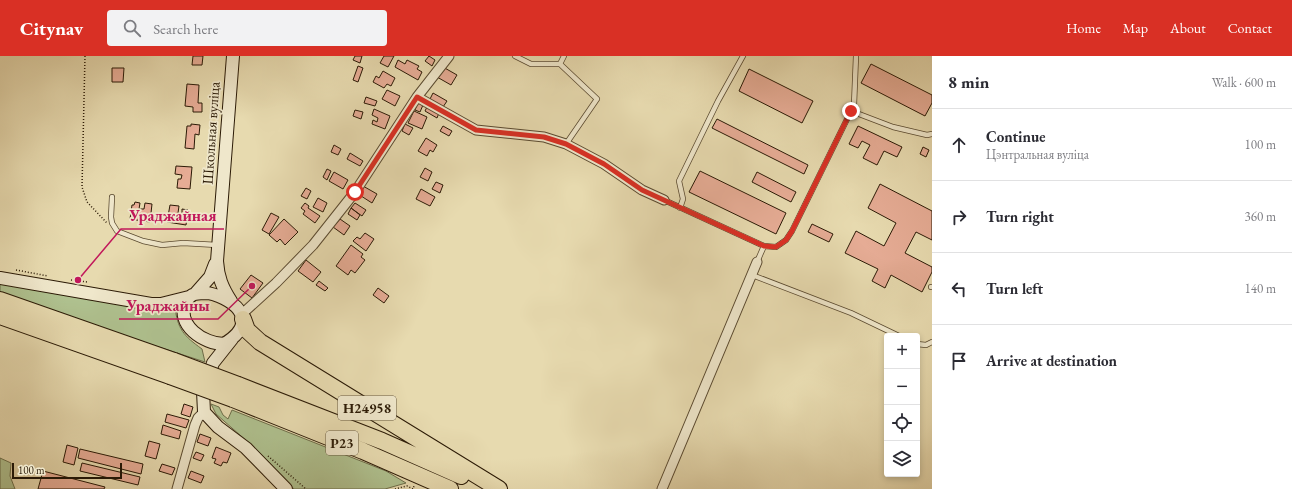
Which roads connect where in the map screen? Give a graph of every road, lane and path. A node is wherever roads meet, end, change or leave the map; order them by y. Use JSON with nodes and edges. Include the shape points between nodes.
{"nodes":[{"id":1,"x":85,"y":56,"type":"edge"},
{"id":2,"x":234,"y":56,"type":"edge"},
{"id":3,"x":449,"y":56,"type":"edge"},
{"id":4,"x":515,"y":56,"type":"edge"},
{"id":5,"x":564,"y":56,"type":"edge"},
{"id":6,"x":743,"y":56,"type":"edge"},
{"id":7,"x":855,"y":57,"type":"edge"},
{"id":8,"x":560,"y":64,"type":"junction"},
{"id":9,"x":417,"y":97,"type":"junction"},
{"id":10,"x":851,"y":111,"type":"junction"},
{"id":11,"x":932,"y":134,"type":"edge"},
{"id":12,"x":566,"y":144,"type":"junction"},
{"id":13,"x":112,"y":197,"type":"dead end"},
{"id":14,"x":664,"y":200,"type":"joint"},
{"id":15,"x":680,"y":208,"type":"junction"},
{"id":16,"x":118,"y":231,"type":"junction"},
{"id":17,"x":219,"y":246,"type":"junction"},
{"id":18,"x":764,"y":246,"type":"junction"},
{"id":19,"x":217,"y":261,"type":"junction"},
{"id":20,"x":757,"y":262,"type":"joint"},
{"id":21,"x":752,"y":276,"type":"junction"},
{"id":22,"x":0,"y":278,"type":"edge"},
{"id":23,"x":192,"y":296,"type":"junction"},
{"id":24,"x":0,"y":300,"type":"edge"},
{"id":25,"x":230,"y":301,"type":"junction"},
{"id":26,"x":0,"y":316,"type":"edge"},
{"id":27,"x":243,"y":317,"type":"junction"},
{"id":28,"x":893,"y":333,"type":"edge"},
{"id":29,"x":197,"y":334,"type":"junction"},
{"id":30,"x":232,"y":339,"type":"junction"},
{"id":31,"x":932,"y":342,"type":"edge"},
{"id":32,"x":920,"y":344,"type":"edge"},
{"id":33,"x":213,"y":363,"type":"junction"},
{"id":34,"x":172,"y":368,"type":"junction"},
{"id":35,"x":236,"y":392,"type":"junction"},
{"id":36,"x":204,"y":412,"type":"junction"},
{"id":37,"x":266,"y":454,"type":"dead end"},
{"id":38,"x":419,"y":476,"type":"junction"},
{"id":39,"x":177,"y":489,"type":"edge"},
{"id":40,"x":286,"y":489,"type":"edge"},
{"id":41,"x":306,"y":489,"type":"edge"},
{"id":42,"x":395,"y":489,"type":"edge"},
{"id":43,"x":450,"y":489,"type":"edge"},
{"id":44,"x":492,"y":489,"type":"edge"},
{"id":45,"x":499,"y":489,"type":"edge"},
{"id":46,"x":662,"y":489,"type":"edge"}],
"edges":[{"from":1,"to":16,"type":"path","via":[[82,187],[88,202],[103,220]]},
{"from":2,"to":17,"type":"street","name":"Школьная вуліца","number":"Н24958"},
{"from":3,"to":9,"type":"street"},
{"from":4,"to":8,"type":"lane","via":[[531,64]]},
{"from":5,"to":8,"type":"lane"},
{"from":6,"to":15,"type":"lane","via":[[679,180],[683,200]]},
{"from":7,"to":10,"type":"lane","via":[[854,105]]},
{"from":8,"to":12,"type":"lane","via":[[597,98]]},
{"from":9,"to":12,"type":"street","via":[[476,130],[538,136]]},
{"from":9,"to":27,"type":"street","via":[[355,192],[313,245]]},
{"from":10,"to":11,"type":"lane","via":[[893,127]]},
{"from":10,"to":18,"type":"lane","via":[[792,231],[786,240],[776,247]]},
{"from":12,"to":14,"type":"street","via":[[594,157],[642,190]]},
{"from":13,"to":16,"type":"lane","via":[[111,217]]},
{"from":14,"to":15,"type":"lane"},
{"from":15,"to":18,"type":"lane"},
{"from":16,"to":17,"type":"lane","via":[[143,241],[162,244],[183,242]]},
{"from":17,"to":19,"type":"street","name":"Школьная вуліца","number":"Н24958"},
{"from":18,"to":20,"type":"lane"},
{"from":19,"to":23,"type":"street","number":"Н24958","via":[[210,277]]},
{"from":19,"to":25,"type":"street","number":"Н24958","via":[[218,276]]},
{"from":20,"to":21,"type":"street"},
{"from":21,"to":28,"type":"lane","via":[[851,313]]},
{"from":21,"to":46,"type":"street"},
{"from":22,"to":23,"type":"street","number":"Н24958","via":[[151,304],[162,304]]},
{"from":23,"to":25,"type":"street","number":"Н24958","via":[[208,293]]},
{"from":23,"to":29,"type":"street","via":[[184,308],[184,315],[190,328]]},
{"from":24,"to":34,"type":"highway","number":"Р23"},
{"from":25,"to":27,"type":"street","number":"Н24958"},
{"from":26,"to":34,"type":"highway","number":"Р23"},
{"from":27,"to":30,"type":"street","via":[[240,332]]},
{"from":27,"to":45,"type":"highway","number":"Н24958","via":[[247,330],[260,342]]},
{"from":29,"to":30,"type":"street","via":[[217,344],[224,344]]},
{"from":29,"to":33,"type":"street","via":[[210,351]]},
{"from":30,"to":33,"type":"street"},
{"from":31,"to":32,"type":"lane"},
{"from":33,"to":36,"type":"street","via":[[203,391]]},
{"from":34,"to":35,"type":"highway","number":"Р23","bridge":true},
{"from":35,"to":38,"type":"highway","number":"Р23"},
{"from":35,"to":44,"type":"highway","number":"Р23","via":[[382,441]]},
{"from":36,"to":39,"type":"street","via":[[195,425]]},
{"from":36,"to":40,"type":"street","via":[[218,427],[246,448]]},
{"from":37,"to":41,"type":"path"},
{"from":38,"to":42,"type":"path","via":[[413,489],[407,486]]},
{"from":38,"to":43,"type":"highway","number":"Р23"}]}
